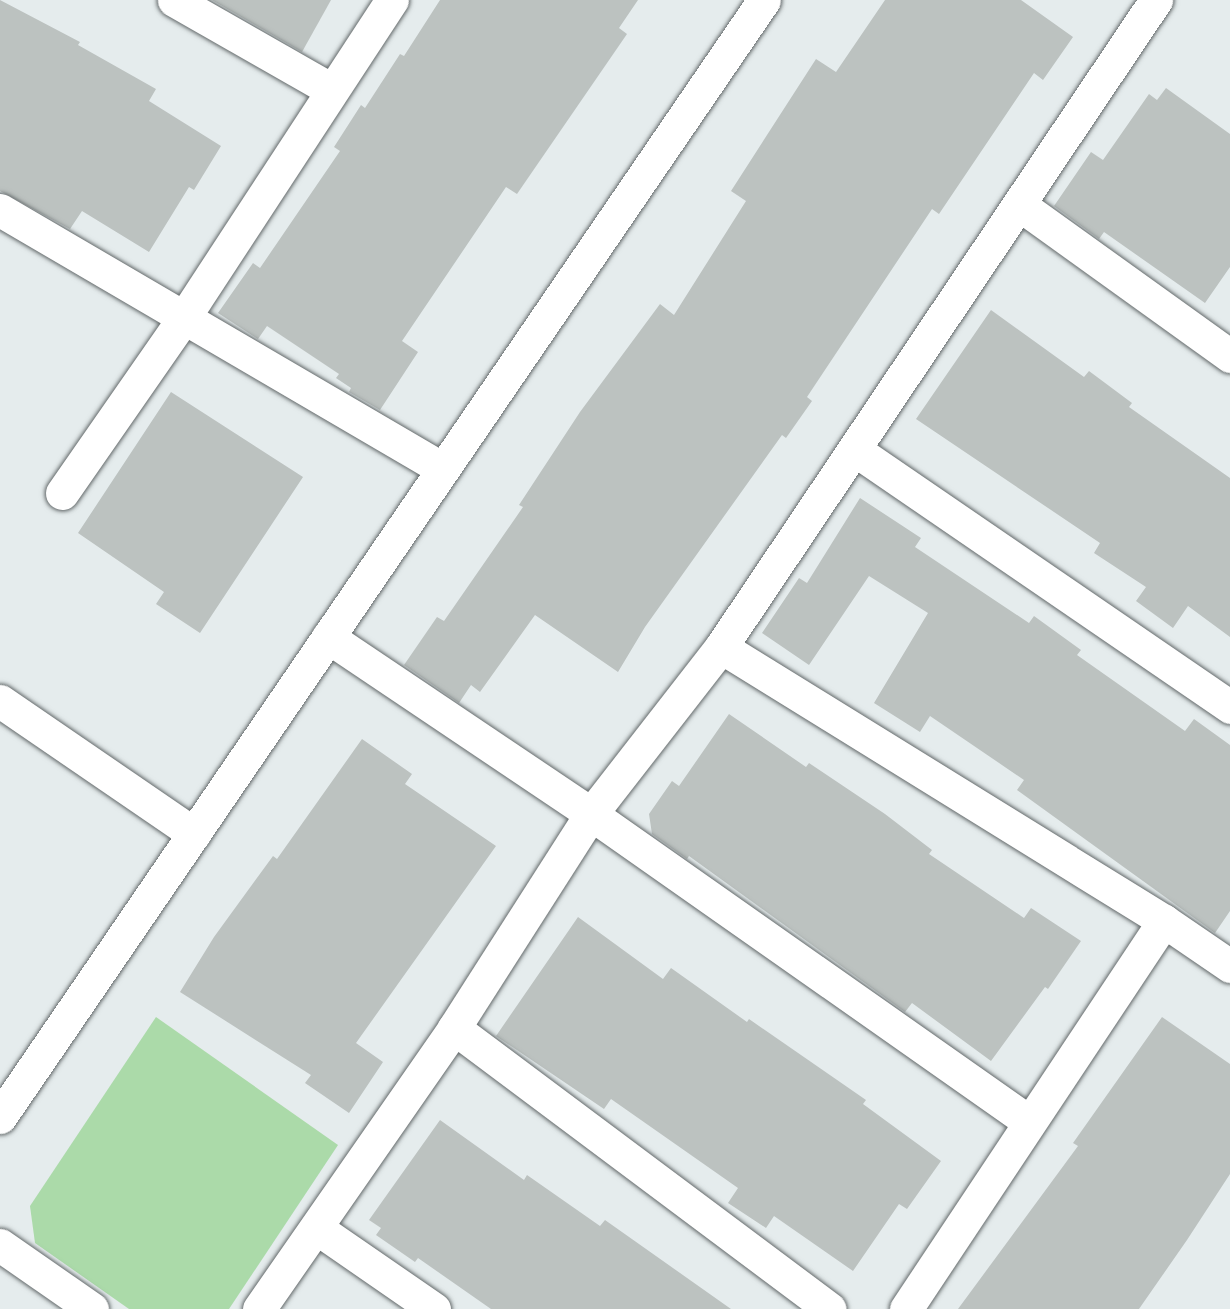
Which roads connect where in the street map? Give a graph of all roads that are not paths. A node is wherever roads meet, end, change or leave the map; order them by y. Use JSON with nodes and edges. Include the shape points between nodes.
{"nodes":[{"id":1,"x":174,"y":0,"type":"edge"},
{"id":2,"x":392,"y":0,"type":"edge"},
{"id":3,"x":764,"y":0,"type":"edge"},
{"id":4,"x":1156,"y":0,"type":"edge"},
{"id":5,"x":330,"y":89,"type":"junction"},
{"id":6,"x":1020,"y":206,"type":"junction"},
{"id":7,"x":0,"y":210,"type":"edge"},
{"id":8,"x":185,"y":316,"type":"junction"},
{"id":9,"x":1230,"y":356,"type":"edge"},
{"id":10,"x":855,"y":450,"type":"junction"},
{"id":11,"x":443,"y":469,"type":"junction"},
{"id":12,"x":62,"y":493,"type":"dead end"},
{"id":13,"x":328,"y":637,"type":"junction"},
{"id":14,"x":721,"y":647,"type":"junction"},
{"id":15,"x":0,"y":701,"type":"edge"},
{"id":16,"x":1230,"y":707,"type":"edge"},
{"id":17,"x":591,"y":814,"type":"junction"},
{"id":18,"x":194,"y":834,"type":"junction"},
{"id":19,"x":1164,"y":921,"type":"junction"},
{"id":20,"x":1230,"y":966,"type":"edge"},
{"id":21,"x":454,"y":1028,"type":"junction"},
{"id":22,"x":0,"y":1117,"type":"edge"},
{"id":23,"x":1028,"y":1121,"type":"junction"},
{"id":24,"x":318,"y":1229,"type":"junction"},
{"id":25,"x":0,"y":1245,"type":"edge"},
{"id":26,"x":92,"y":1309,"type":"edge"},
{"id":27,"x":259,"y":1309,"type":"edge"},
{"id":28,"x":434,"y":1309,"type":"edge"},
{"id":29,"x":829,"y":1309,"type":"edge"},
{"id":30,"x":906,"y":1309,"type":"edge"}],
"edges":[{"from":1,"to":5,"type":"street"},
{"from":2,"to":5,"type":"street"},
{"from":3,"to":11,"type":"street"},
{"from":4,"to":6,"type":"street"},
{"from":5,"to":8,"type":"street"},
{"from":6,"to":9,"type":"street"},
{"from":6,"to":10,"type":"street"},
{"from":7,"to":8,"type":"street"},
{"from":8,"to":11,"type":"street"},
{"from":8,"to":12,"type":"street"},
{"from":10,"to":14,"type":"street"},
{"from":10,"to":16,"type":"street"},
{"from":11,"to":13,"type":"street"},
{"from":13,"to":17,"type":"street"},
{"from":13,"to":18,"type":"street"},
{"from":14,"to":17,"type":"street"},
{"from":14,"to":19,"type":"street"},
{"from":15,"to":18,"type":"street"},
{"from":17,"to":21,"type":"street"},
{"from":17,"to":23,"type":"street"},
{"from":18,"to":22,"type":"street"},
{"from":19,"to":20,"type":"street"},
{"from":19,"to":23,"type":"street"},
{"from":21,"to":24,"type":"street"},
{"from":21,"to":29,"type":"street"},
{"from":23,"to":30,"type":"street"},
{"from":24,"to":27,"type":"street"},
{"from":24,"to":28,"type":"street"},
{"from":25,"to":26,"type":"street"}]}
